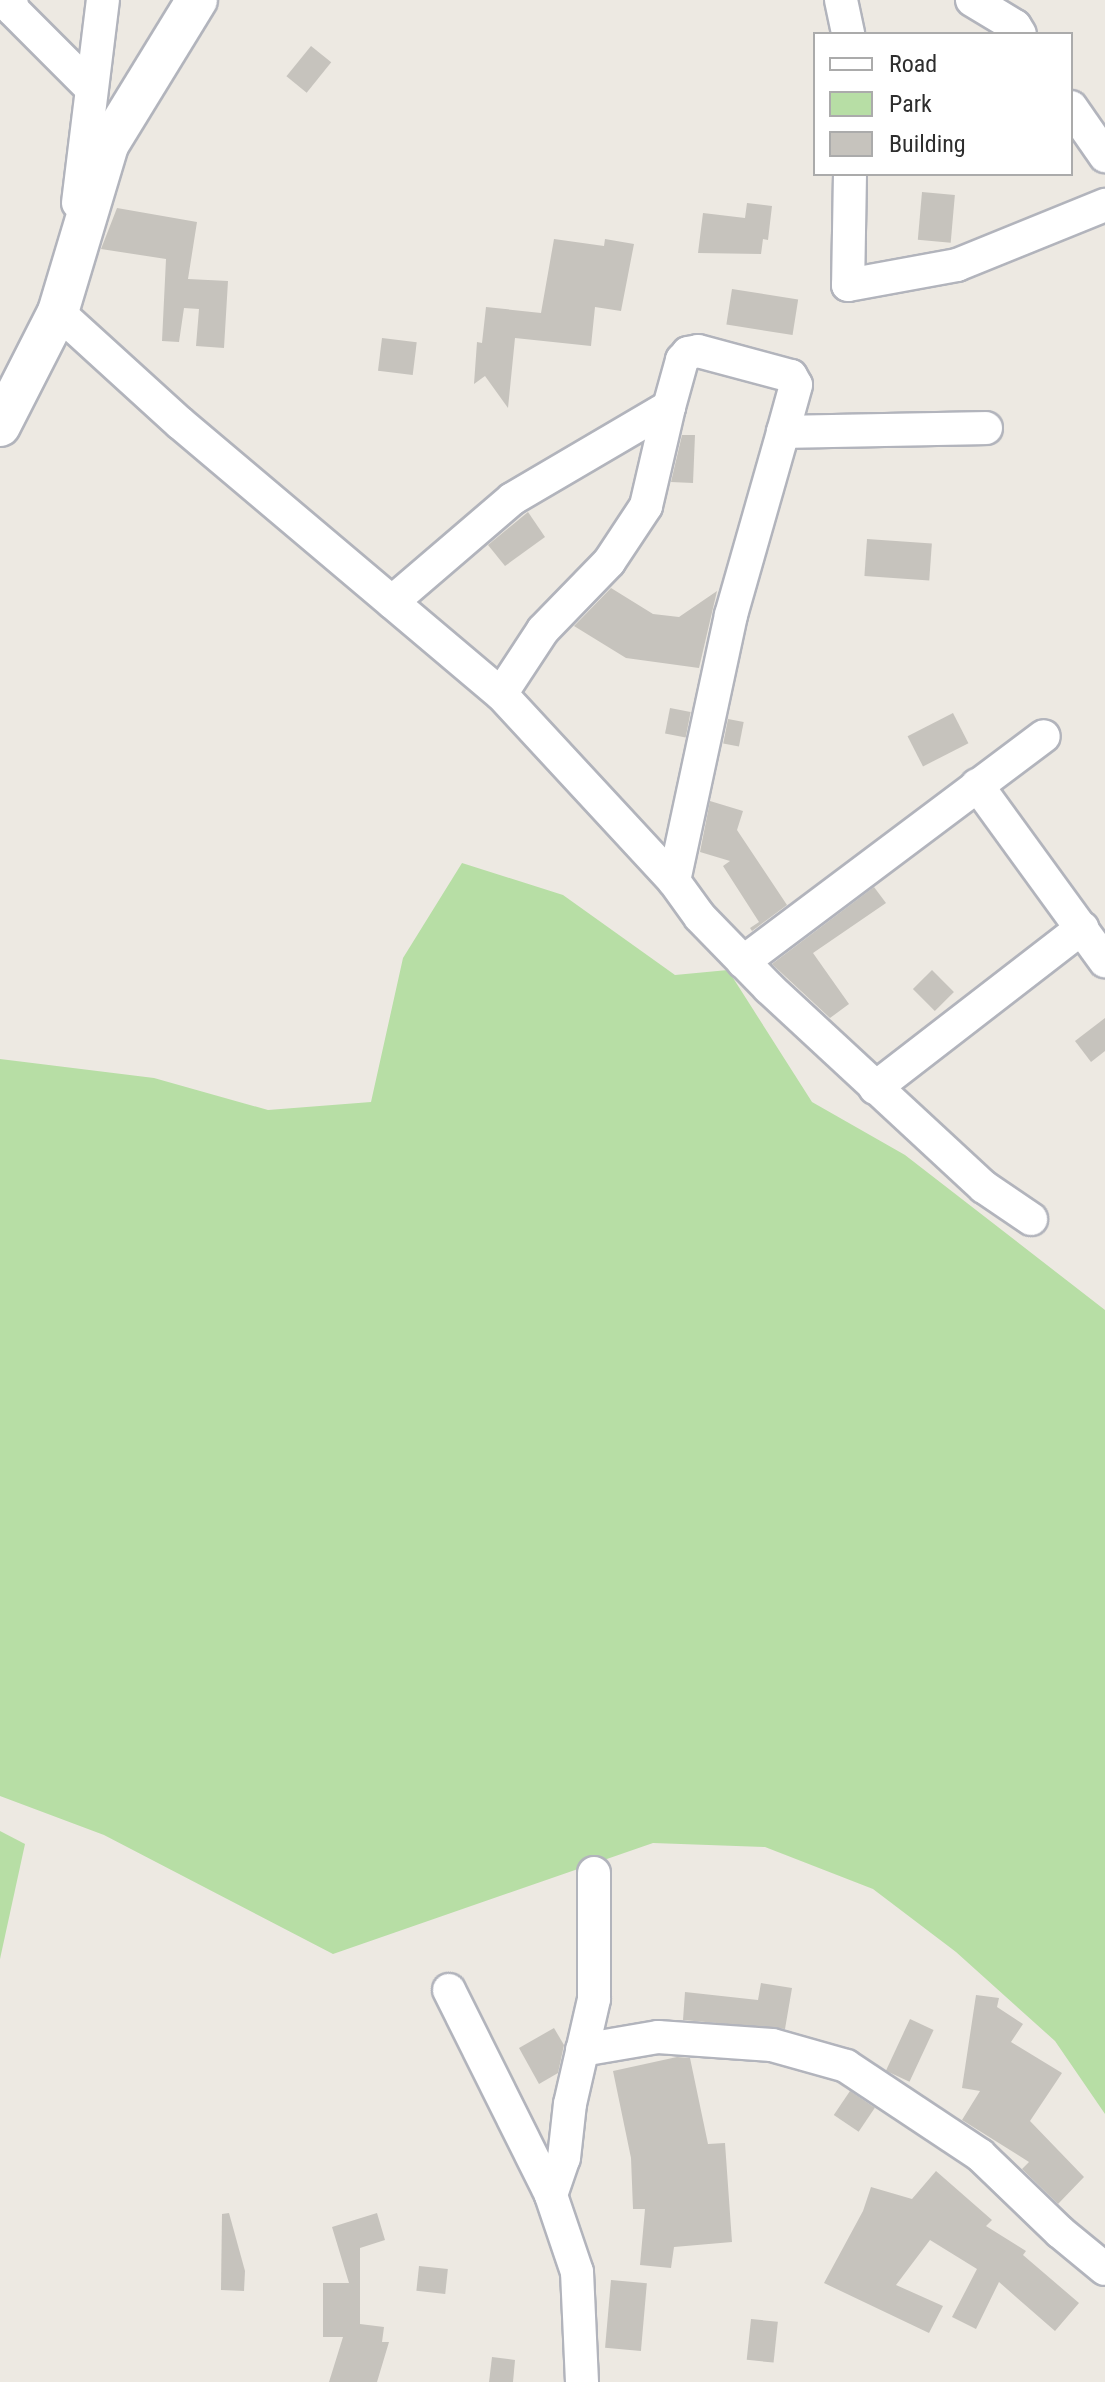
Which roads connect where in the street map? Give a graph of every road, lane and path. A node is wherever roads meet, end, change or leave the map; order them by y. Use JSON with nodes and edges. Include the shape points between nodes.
{"nodes":[{"id":1,"x":11,"y":0,"type":"edge"},
{"id":2,"x":103,"y":0,"type":"edge"},
{"id":3,"x":197,"y":0,"type":"edge"},
{"id":4,"x":841,"y":0,"type":"edge"},
{"id":5,"x":972,"y":0,"type":"edge"},
{"id":6,"x":848,"y":32,"type":"edge"},
{"id":7,"x":1019,"y":32,"type":"edge"},
{"id":8,"x":90,"y":87,"type":"junction"},
{"id":9,"x":1073,"y":110,"type":"edge"},
{"id":10,"x":1105,"y":156,"type":"edge"},
{"id":11,"x":850,"y":176,"type":"edge"},
{"id":12,"x":1105,"y":205,"type":"edge"},
{"id":13,"x":71,"y":272,"type":"junction"},
{"id":14,"x":58,"y":312,"type":"junction"},
{"id":15,"x":669,"y":407,"type":"junction"},
{"id":16,"x":0,"y":426,"type":"edge"},
{"id":17,"x":986,"y":428,"type":"dead end"},
{"id":18,"x":783,"y":432,"type":"junction"},
{"id":19,"x":392,"y":602,"type":"junction"},
{"id":20,"x":501,"y":694,"type":"junction"},
{"id":21,"x":1044,"y":736,"type":"dead end"},
{"id":22,"x":977,"y":785,"type":"junction"},
{"id":23,"x":674,"y":881,"type":"junction"},
{"id":24,"x":1082,"y":928,"type":"junction"},
{"id":25,"x":1105,"y":961,"type":"edge"},
{"id":26,"x":743,"y":962,"type":"junction"},
{"id":27,"x":875,"y":1088,"type":"junction"},
{"id":28,"x":1031,"y":1219,"type":"dead end"},
{"id":29,"x":594,"y":1873,"type":"dead end"},
{"id":30,"x":449,"y":1990,"type":"dead end"},
{"id":31,"x":582,"y":2050,"type":"junction"},
{"id":32,"x":551,"y":2195,"type":"junction"},
{"id":33,"x":1105,"y":2269,"type":"edge"},
{"id":34,"x":582,"y":2382,"type":"edge"}],
"edges":[{"from":1,"to":8,"type":"street","via":[[13,10]]},
{"from":2,"to":8,"type":"street"},
{"from":3,"to":13,"type":"street","via":[[108,145]]},
{"from":4,"to":6,"type":"street"},
{"from":5,"to":7,"type":"street"},
{"from":8,"to":13,"type":"street"},
{"from":9,"to":10,"type":"street"},
{"from":11,"to":12,"type":"street","via":[[848,285],[957,265]]},
{"from":13,"to":14,"type":"street"},
{"from":14,"to":16,"type":"street"},
{"from":14,"to":19,"type":"street"},
{"from":15,"to":18,"type":"street","via":[[682,360],[698,351],[791,376],[796,385]]},
{"from":15,"to":19,"type":"street","via":[[512,499]]},
{"from":15,"to":20,"type":"street","via":[[646,506],[609,562],[543,630]]},
{"from":17,"to":18,"type":"street"},
{"from":18,"to":23,"type":"street","via":[[731,615]]},
{"from":19,"to":20,"type":"street"},
{"from":20,"to":23,"type":"street"},
{"from":21,"to":22,"type":"street"},
{"from":22,"to":24,"type":"street"},
{"from":22,"to":26,"type":"street"},
{"from":23,"to":26,"type":"street"},
{"from":24,"to":25,"type":"street"},
{"from":24,"to":27,"type":"street"},
{"from":26,"to":27,"type":"street"},
{"from":27,"to":28,"type":"street","via":[[984,1187]]},
{"from":29,"to":31,"type":"street","via":[[594,1999]]},
{"from":30,"to":32,"type":"street"},
{"from":31,"to":32,"type":"street","via":[[564,2158]]},
{"from":31,"to":33,"type":"street","via":[[658,2037],[772,2045],[846,2066],[980,2155]]},
{"from":32,"to":34,"type":"street","via":[[577,2272]]}]}
